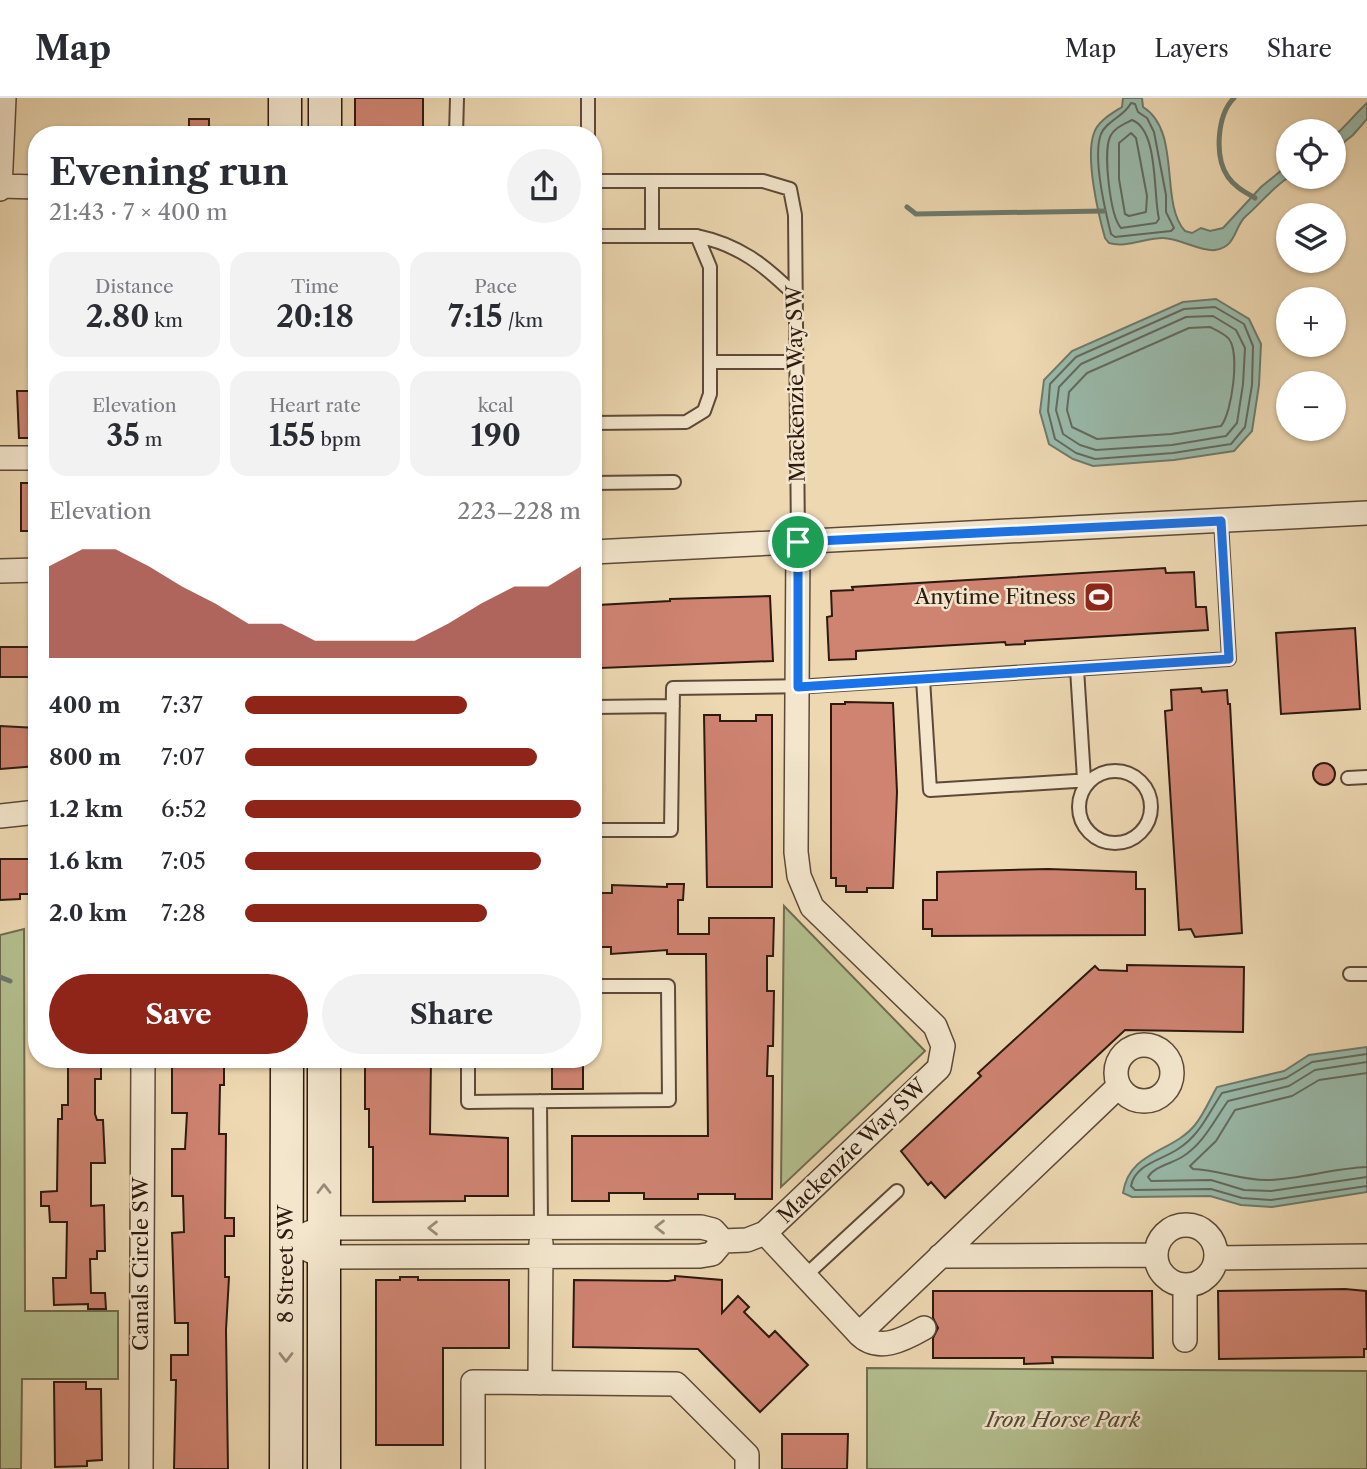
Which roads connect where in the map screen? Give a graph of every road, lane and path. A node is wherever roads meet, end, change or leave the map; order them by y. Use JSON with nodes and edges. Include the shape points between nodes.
{"nodes":[{"id":1,"x":4,"y":98,"type":"edge"},
{"id":2,"x":285,"y":98,"type":"edge"},
{"id":3,"x":326,"y":98,"type":"edge"},
{"id":4,"x":457,"y":98,"type":"edge"},
{"id":5,"x":588,"y":98,"type":"edge"},
{"id":6,"x":285,"y":126,"type":"edge"},
{"id":7,"x":326,"y":126,"type":"edge"},
{"id":8,"x":456,"y":126,"type":"edge"},
{"id":9,"x":588,"y":126,"type":"edge"},
{"id":10,"x":602,"y":181,"type":"edge"},
{"id":11,"x":652,"y":181,"type":"junction"},
{"id":12,"x":28,"y":187,"type":"edge"},
{"id":13,"x":0,"y":188,"type":"edge"},
{"id":14,"x":602,"y":236,"type":"edge"},
{"id":15,"x":652,"y":236,"type":"junction"},
{"id":16,"x":697,"y":236,"type":"junction"},
{"id":17,"x":795,"y":295,"type":"junction"},
{"id":18,"x":710,"y":362,"type":"junction"},
{"id":19,"x":796,"y":362,"type":"junction"},
{"id":20,"x":602,"y":423,"type":"edge"},
{"id":21,"x":0,"y":458,"type":"edge"},
{"id":22,"x":28,"y":458,"type":"edge"},
{"id":23,"x":674,"y":482,"type":"dead end"},
{"id":24,"x":602,"y":483,"type":"edge"},
{"id":25,"x":1367,"y":513,"type":"edge"},
{"id":26,"x":1221,"y":521,"type":"junction"},
{"id":27,"x":798,"y":542,"type":"junction"},
{"id":28,"x":602,"y":552,"type":"edge"},
{"id":29,"x":28,"y":570,"type":"edge"},
{"id":30,"x":0,"y":571,"type":"edge"},
{"id":31,"x":1077,"y":669,"type":"junction"},
{"id":32,"x":923,"y":679,"type":"junction"},
{"id":33,"x":798,"y":687,"type":"junction"},
{"id":34,"x":673,"y":706,"type":"junction"},
{"id":35,"x":602,"y":707,"type":"edge"},
{"id":36,"x":1367,"y":777,"type":"edge"},
{"id":37,"x":1348,"y":778,"type":"dead end"},
{"id":38,"x":1087,"y":779,"type":"junction"},
{"id":39,"x":28,"y":813,"type":"edge"},
{"id":40,"x":0,"y":816,"type":"edge"},
{"id":41,"x":602,"y":830,"type":"edge"},
{"id":42,"x":1350,"y":974,"type":"dead end"},
{"id":43,"x":1367,"y":974,"type":"edge"},
{"id":44,"x":602,"y":986,"type":"edge"},
{"id":45,"x":143,"y":1068,"type":"edge"},
{"id":46,"x":287,"y":1068,"type":"edge"},
{"id":47,"x":324,"y":1068,"type":"edge"},
{"id":48,"x":468,"y":1068,"type":"edge"},
{"id":49,"x":1119,"y":1086,"type":"dead end"},
{"id":50,"x":540,"y":1101,"type":"junction"},
{"id":51,"x":897,"y":1191,"type":"dead end"},
{"id":52,"x":541,"y":1227,"type":"junction"},
{"id":53,"x":765,"y":1233,"type":"junction"},
{"id":54,"x":286,"y":1240,"type":"junction"},
{"id":55,"x":723,"y":1241,"type":"junction"},
{"id":56,"x":324,"y":1242,"type":"junction"},
{"id":57,"x":1155,"y":1255,"type":"junction"},
{"id":58,"x":541,"y":1256,"type":"junction"},
{"id":59,"x":940,"y":1256,"type":"junction"},
{"id":60,"x":1367,"y":1256,"type":"edge"},
{"id":61,"x":1216,"y":1258,"type":"junction"},
{"id":62,"x":804,"y":1276,"type":"junction"},
{"id":63,"x":1185,"y":1285,"type":"junction"},
{"id":64,"x":924,"y":1328,"type":"dead end"},
{"id":65,"x":859,"y":1334,"type":"junction"},
{"id":66,"x":1185,"y":1340,"type":"dead end"},
{"id":67,"x":541,"y":1383,"type":"junction"},
{"id":68,"x":141,"y":1469,"type":"edge"},
{"id":69,"x":286,"y":1469,"type":"edge"},
{"id":70,"x":324,"y":1469,"type":"edge"},
{"id":71,"x":473,"y":1469,"type":"edge"},
{"id":72,"x":747,"y":1469,"type":"edge"}],
"edges":[{"from":1,"to":13,"type":"street"},
{"from":2,"to":6,"type":"main road"},
{"from":3,"to":7,"type":"main road"},
{"from":4,"to":8,"type":"lane"},
{"from":5,"to":9,"type":"lane"},
{"from":10,"to":11,"type":"lane","name":"Mackenzie Way SW"},
{"from":11,"to":15,"type":"lane"},
{"from":11,"to":17,"type":"lane","name":"Mackenzie Way SW","via":[[763,181],[790,189],[795,215]]},
{"from":12,"to":13,"type":"street"},
{"from":14,"to":15,"type":"lane"},
{"from":15,"to":16,"type":"lane"},
{"from":16,"to":17,"type":"lane","via":[[723,241],[764,265]]},
{"from":16,"to":18,"type":"lane","via":[[710,267]]},
{"from":17,"to":19,"type":"lane","name":"Mackenzie Way SW"},
{"from":18,"to":19,"type":"lane"},
{"from":18,"to":20,"type":"lane","via":[[710,394],[704,411],[686,422]]},
{"from":19,"to":27,"type":"lane","name":"Mackenzie Way SW"},
{"from":21,"to":22,"type":"street"},
{"from":23,"to":24,"type":"lane"},
{"from":25,"to":26,"type":"street"},
{"from":26,"to":27,"type":"street"},
{"from":26,"to":31,"type":"lane","via":[[1229,659]]},
{"from":27,"to":28,"type":"street"},
{"from":27,"to":33,"type":"street","name":"Mackenzie Way SW"},
{"from":29,"to":30,"type":"street"},
{"from":31,"to":32,"type":"lane"},
{"from":31,"to":38,"type":"lane"},
{"from":32,"to":33,"type":"lane"},
{"from":32,"to":38,"type":"lane","via":[[930,790]]},
{"from":33,"to":34,"type":"lane","via":[[673,688]]},
{"from":33,"to":53,"type":"street","name":"Mackenzie Way SW","via":[[796,852],[805,893],[812,907],[935,1026],[943,1046],[939,1068]]},
{"from":34,"to":35,"type":"lane"},
{"from":34,"to":41,"type":"lane","via":[[671,830]]},
{"from":36,"to":37,"type":"lane"},
{"from":38,"to":38,"type":"lane","via":[[1124,772],[1144,785],[1152,807],[1144,829],[1135,838],[1124,843],[1100,841],[1083,825],[1079,801]]},
{"from":39,"to":40,"type":"street"},
{"from":42,"to":43,"type":"lane"},
{"from":44,"to":50,"type":"lane","via":[[668,985],[669,1100]]},
{"from":45,"to":68,"type":"street","name":"Canals Circle SW"},
{"from":46,"to":54,"type":"main road","name":"8 Street SW"},
{"from":56,"to":47,"type":"main road","name":"8 Street SW","one_way":true},
{"from":48,"to":50,"type":"lane","via":[[468,1102]]},
{"from":49,"to":59,"type":"street"},
{"from":50,"to":52,"type":"lane"},
{"from":51,"to":62,"type":"lane"},
{"from":55,"to":52,"type":"street","name":"Mackenzie Way SW","one_way":true,"via":[[713,1230],[701,1227]]},
{"from":52,"to":56,"type":"street","name":"Mackenzie Way SW","one_way":true},
{"from":52,"to":58,"type":"street"},
{"from":53,"to":55,"type":"street","name":"Mackenzie Way SW","via":[[747,1240]]},
{"from":53,"to":62,"type":"street"},
{"from":54,"to":56,"type":"street","name":"Mackenzie Way SW"},
{"from":54,"to":69,"type":"main road","name":"8 Street SW","one_way":true},
{"from":55,"to":58,"type":"street","name":"Mackenzie Way SW","via":[[712,1254],[700,1256]]},
{"from":56,"to":58,"type":"street","name":"Mackenzie Way SW"},
{"from":56,"to":70,"type":"main road","name":"8 Street SW"},
{"from":57,"to":59,"type":"street"},
{"from":57,"to":61,"type":"street","via":[[1165,1233],[1187,1225],[1209,1235]]},
{"from":57,"to":63,"type":"street","via":[[1164,1276]]},
{"from":58,"to":67,"type":"street"},
{"from":59,"to":65,"type":"street"},
{"from":60,"to":61,"type":"street"},
{"from":61,"to":63,"type":"street","via":[[1206,1278]]},
{"from":62,"to":65,"type":"street"},
{"from":63,"to":66,"type":"street"},
{"from":64,"to":65,"type":"street","via":[[905,1339],[874,1344]]},
{"from":67,"to":71,"type":"street","via":[[473,1382]]},
{"from":67,"to":72,"type":"street","via":[[676,1384],[747,1455]]}]}
